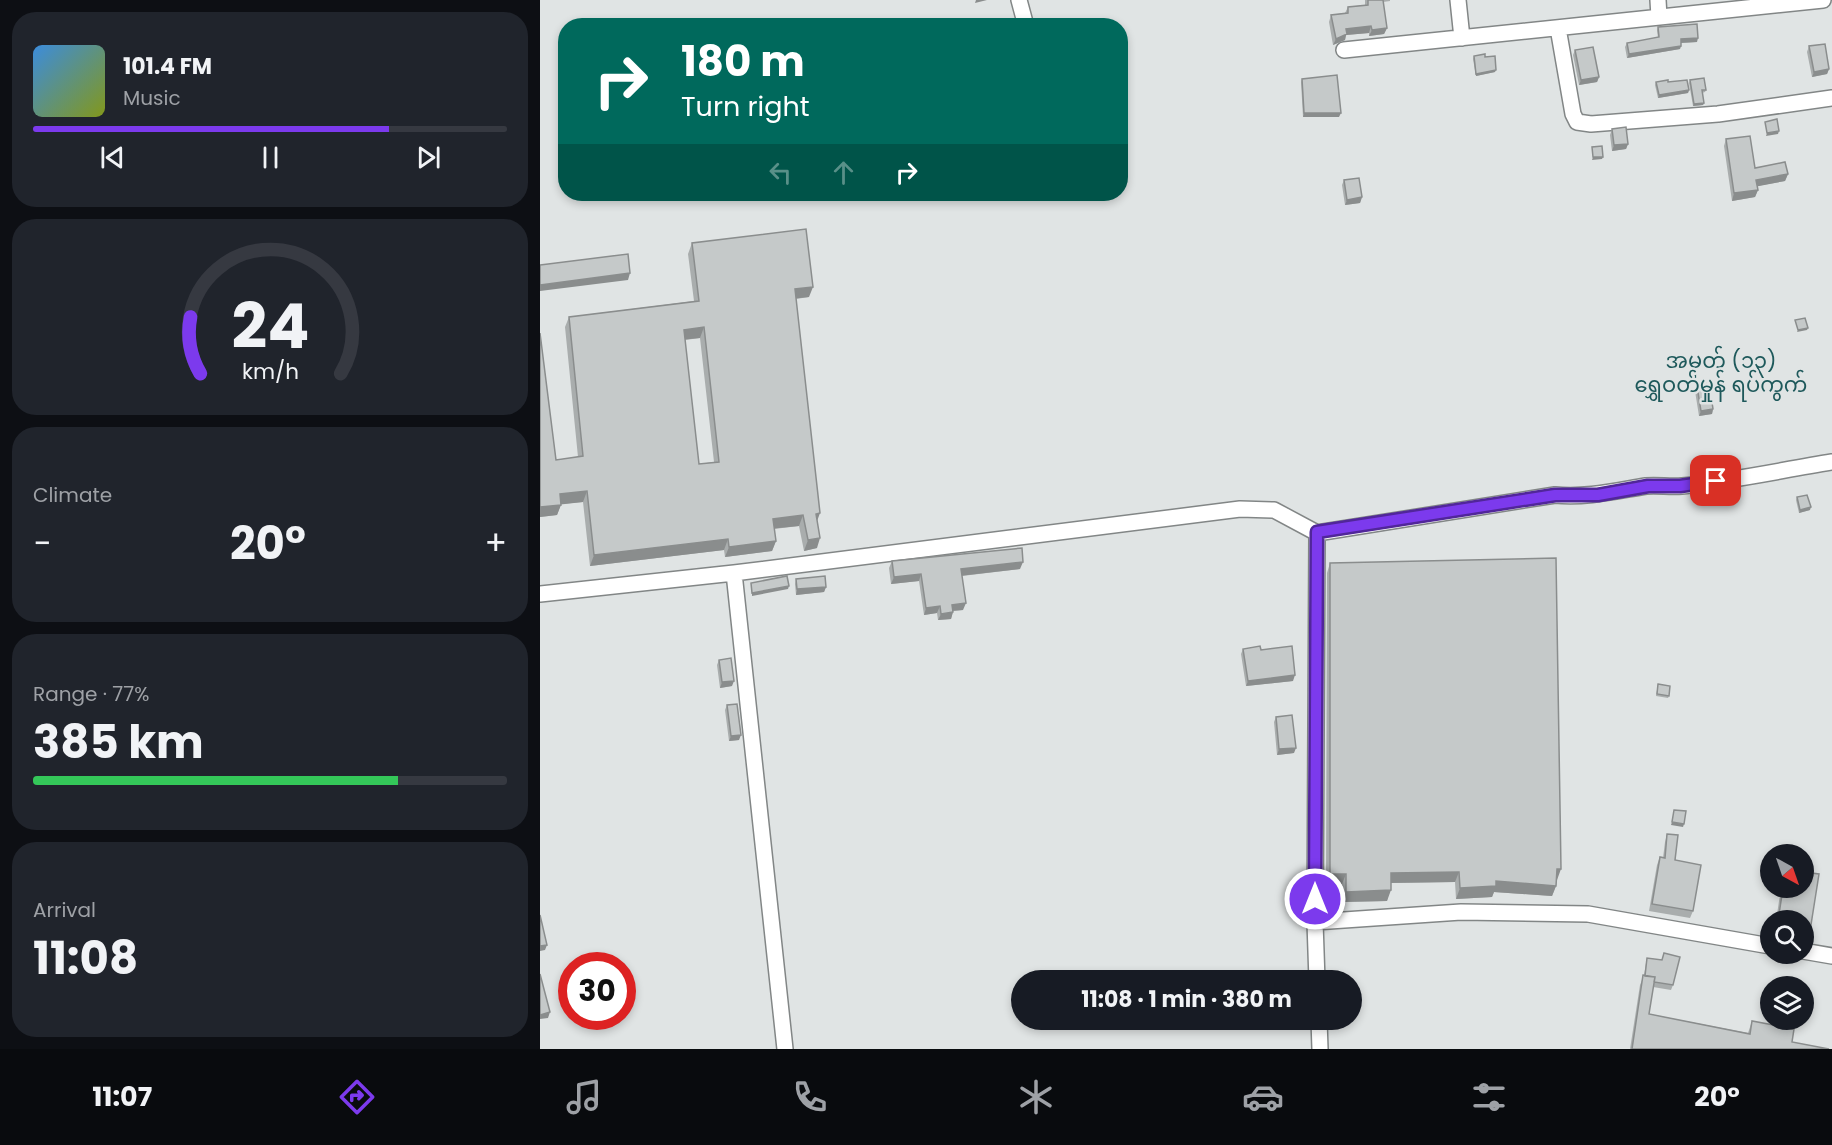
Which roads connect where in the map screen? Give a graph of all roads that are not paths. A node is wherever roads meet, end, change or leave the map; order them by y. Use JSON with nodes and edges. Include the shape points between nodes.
{"nodes":[{"id":1,"x":1019,"y":0,"type":"edge"},
{"id":2,"x":1458,"y":0,"type":"edge"},
{"id":3,"x":1658,"y":0,"type":"edge"},
{"id":4,"x":1822,"y":0,"type":"edge"},
{"id":5,"x":1659,"y":17,"type":"junction"},
{"id":6,"x":1024,"y":18,"type":"edge"},
{"id":7,"x":1558,"y":28,"type":"junction"},
{"id":8,"x":1462,"y":38,"type":"junction"},
{"id":9,"x":1344,"y":50,"type":"dead end"},
{"id":10,"x":1832,"y":98,"type":"edge"},
{"id":11,"x":1832,"y":462,"type":"edge"},
{"id":12,"x":1317,"y":532,"type":"junction"},
{"id":13,"x":734,"y":573,"type":"junction"},
{"id":14,"x":540,"y":594,"type":"edge"},
{"id":15,"x":1315,"y":922,"type":"junction"},
{"id":16,"x":1760,"y":944,"type":"edge"},
{"id":17,"x":1814,"y":953,"type":"edge"},
{"id":18,"x":1832,"y":956,"type":"edge"},
{"id":19,"x":1317,"y":970,"type":"edge"},
{"id":20,"x":1319,"y":1030,"type":"edge"},
{"id":21,"x":785,"y":1049,"type":"edge"},
{"id":22,"x":1320,"y":1049,"type":"edge"}],
"edges":[{"from":1,"to":6,"type":"street"},
{"from":2,"to":8,"type":"street"},
{"from":3,"to":5,"type":"street"},
{"from":4,"to":5,"type":"street"},
{"from":5,"to":7,"type":"street"},
{"from":7,"to":8,"type":"street"},
{"from":7,"to":10,"type":"street","via":[[1577,122],[1718,114]]},
{"from":8,"to":9,"type":"street"},
{"from":11,"to":12,"type":"street","via":[[1680,486],[1648,486],[1598,495],[1555,495]]},
{"from":12,"to":13,"type":"street","via":[[1274,510],[1240,509]]},
{"from":12,"to":15,"type":"street"},
{"from":13,"to":14,"type":"street"},
{"from":13,"to":21,"type":"street"},
{"from":15,"to":16,"type":"street","via":[[1461,912],[1588,914]]},
{"from":15,"to":19,"type":"street"},
{"from":17,"to":18,"type":"street"},
{"from":20,"to":22,"type":"street"}]}
